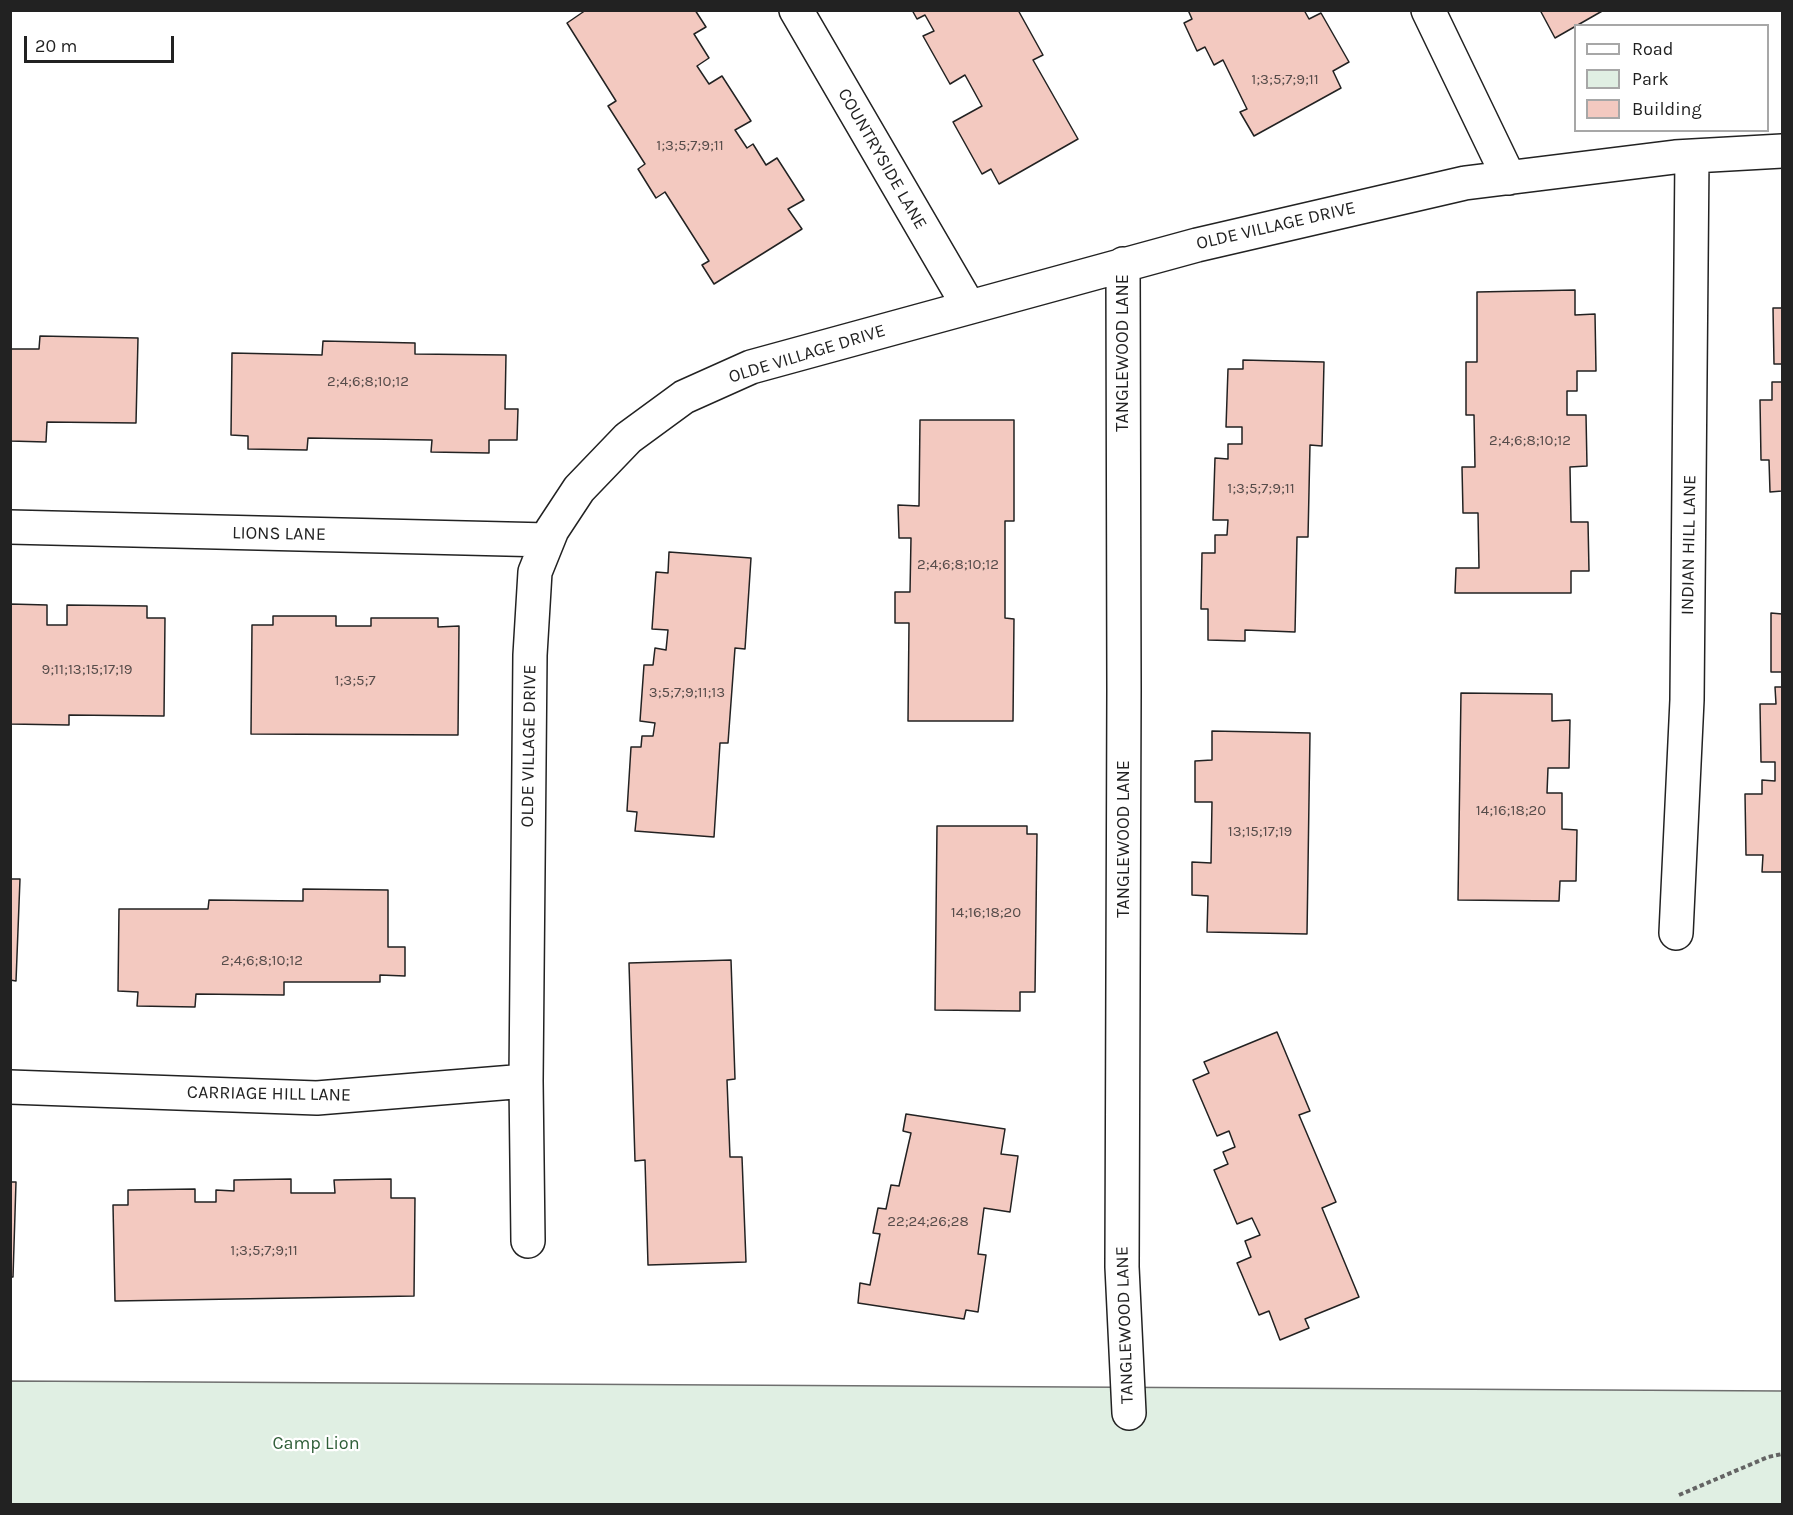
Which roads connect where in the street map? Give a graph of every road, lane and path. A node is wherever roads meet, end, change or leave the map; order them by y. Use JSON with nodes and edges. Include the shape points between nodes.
{"nodes":[{"id":1,"x":796,"y":10,"type":"edge"},
{"id":2,"x":1428,"y":10,"type":"edge"},
{"id":3,"x":1782,"y":151,"type":"edge"},
{"id":4,"x":1692,"y":156,"type":"junction"},
{"id":5,"x":1509,"y":178,"type":"junction"},
{"id":6,"x":1123,"y":264,"type":"junction"},
{"id":7,"x":969,"y":307,"type":"junction"},
{"id":8,"x":10,"y":527,"type":"edge"},
{"id":9,"x":548,"y":540,"type":"junction"},
{"id":10,"x":1676,"y":933,"type":"dead end"},
{"id":11,"x":526,"y":1081,"type":"junction"},
{"id":12,"x":10,"y":1087,"type":"edge"},
{"id":13,"x":528,"y":1241,"type":"dead end"},
{"id":14,"x":1129,"y":1413,"type":"dead end"},
{"id":15,"x":1782,"y":1454,"type":"edge"},
{"id":16,"x":1679,"y":1495,"type":"dead end"}],
"edges":[{"from":1,"to":7,"type":"street","name":"COUNTRYSIDE LANE"},
{"from":2,"to":5,"type":"street"},
{"from":3,"to":4,"type":"street","name":"OLDE VILLAGE DRIVE"},
{"from":4,"to":5,"type":"street","name":"OLDE VILLAGE DRIVE"},
{"from":4,"to":10,"type":"street","name":"INDIAN HILL LANE","via":[[1687,700]]},
{"from":5,"to":6,"type":"street","name":"OLDE VILLAGE DRIVE","via":[[1465,183]]},
{"from":6,"to":7,"type":"street","name":"OLDE VILLAGE DRIVE"},
{"from":6,"to":14,"type":"street","name":"TANGLEWOOD LANE","via":[[1122,1267]]},
{"from":7,"to":9,"type":"street","name":"OLDE VILLAGE DRIVE","via":[[751,367],[684,397],[628,438],[579,489]]},
{"from":8,"to":9,"type":"street","name":"LIONS LANE"},
{"from":9,"to":11,"type":"street","name":"OLDE VILLAGE DRIVE","via":[[535,572],[531,612]]},
{"from":11,"to":12,"type":"street","name":"CARRIAGE HILL LANE","via":[[317,1098]]},
{"from":11,"to":13,"type":"street","name":"OLDE VILLAGE DRIVE"},
{"from":15,"to":16,"type":"path"}]}
